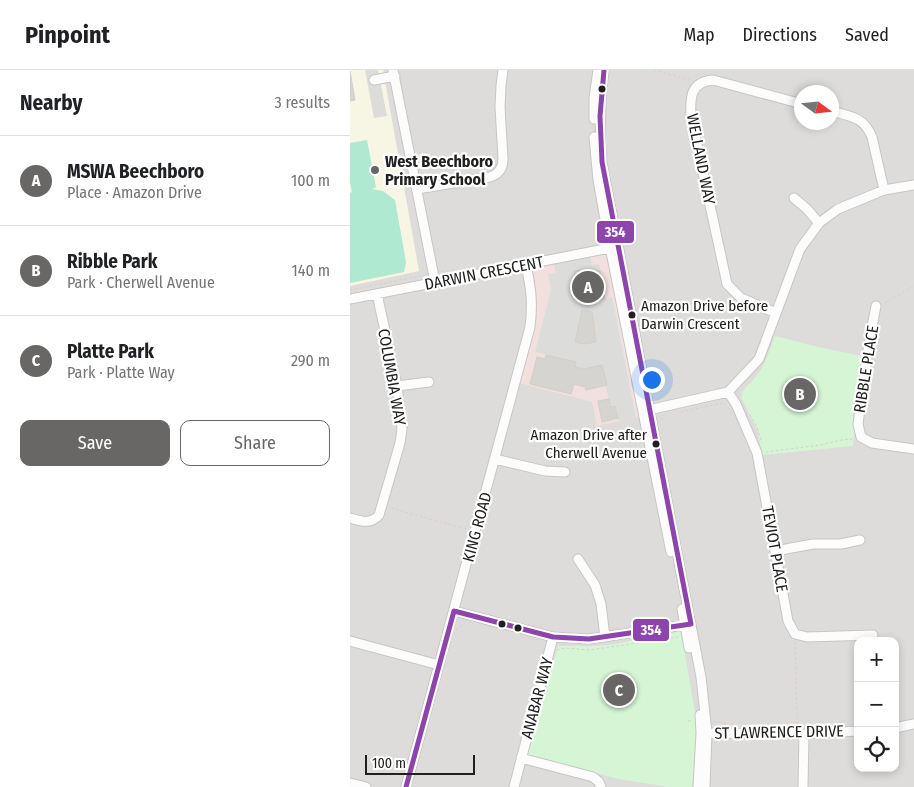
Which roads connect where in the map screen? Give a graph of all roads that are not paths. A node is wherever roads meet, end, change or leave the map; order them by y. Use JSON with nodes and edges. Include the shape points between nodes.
{"nodes":[{"id":1,"x":503,"y":70,"type":"edge"},
{"id":2,"x":598,"y":70,"type":"edge"},
{"id":3,"x":604,"y":70,"type":"edge"},
{"id":4,"x":394,"y":73,"type":"edge"},
{"id":5,"x":374,"y":80,"type":"dead end"},
{"id":6,"x":794,"y":102,"type":"edge"},
{"id":7,"x":839,"y":113,"type":"edge"},
{"id":8,"x":914,"y":185,"type":"edge"},
{"id":9,"x":417,"y":189,"type":"junction"},
{"id":10,"x":884,"y":190,"type":"junction"},
{"id":11,"x":794,"y":198,"type":"dead end"},
{"id":12,"x":819,"y":223,"type":"junction"},
{"id":13,"x":614,"y":247,"type":"junction"},
{"id":14,"x":526,"y":265,"type":"junction"},
{"id":15,"x":435,"y":282,"type":"junction"},
{"id":16,"x":377,"y":294,"type":"junction"},
{"id":17,"x":350,"y":299,"type":"edge"},
{"id":18,"x":876,"y":306,"type":"road end"},
{"id":19,"x":776,"y":313,"type":"junction"},
{"id":20,"x":429,"y":382,"type":"dead end"},
{"id":21,"x":396,"y":386,"type":"junction"},
{"id":22,"x":728,"y":392,"type":"junction"},
{"id":23,"x":646,"y":411,"type":"junction"},
{"id":24,"x":914,"y":449,"type":"edge"},
{"id":25,"x":495,"y":459,"type":"junction"},
{"id":26,"x":565,"y":472,"type":"dead end"},
{"id":27,"x":350,"y":518,"type":"edge"},
{"id":28,"x":860,"y":540,"type":"dead end"},
{"id":29,"x":775,"y":551,"type":"junction"},
{"id":30,"x":578,"y":559,"type":"dead end"},
{"id":31,"x":454,"y":611,"type":"junction"},
{"id":32,"x":688,"y":625,"type":"junction"},
{"id":33,"x":873,"y":635,"type":"dead end"},
{"id":34,"x":553,"y":637,"type":"junction"},
{"id":35,"x":605,"y":637,"type":"junction"},
{"id":36,"x":350,"y":642,"type":"edge"},
{"id":37,"x":439,"y":665,"type":"junction"},
{"id":38,"x":914,"y":724,"type":"edge"},
{"id":39,"x":899,"y":727,"type":"edge"},
{"id":40,"x":854,"y":731,"type":"edge"},
{"id":41,"x":704,"y":733,"type":"junction"},
{"id":42,"x":804,"y":734,"type":"junction"},
{"id":43,"x":521,"y":758,"type":"junction"},
{"id":44,"x":350,"y":783,"type":"edge"},
{"id":45,"x":366,"y":787,"type":"edge"},
{"id":46,"x":406,"y":787,"type":"edge"},
{"id":47,"x":514,"y":787,"type":"edge"},
{"id":48,"x":601,"y":787,"type":"edge"},
{"id":49,"x":698,"y":787,"type":"edge"},
{"id":50,"x":704,"y":787,"type":"edge"},
{"id":51,"x":803,"y":787,"type":"edge"}],
"edges":[{"from":1,"to":9,"type":"street","via":[[500,94],[501,170],[490,177]]},
{"from":2,"to":13,"type":"street","via":[[594,110],[595,156]]},
{"from":3,"to":13,"type":"street","via":[[600,137]]},
{"from":4,"to":5,"type":"street"},
{"from":4,"to":9,"type":"street"},
{"from":6,"to":19,"type":"street","name":"WELLAND WAY","via":[[713,80],[697,85],[690,105],[727,284],[741,298]]},
{"from":7,"to":10,"type":"street","via":[[858,119],[869,129]]},
{"from":8,"to":10,"type":"street"},
{"from":9,"to":15,"type":"street"},
{"from":10,"to":12,"type":"street","via":[[838,210]]},
{"from":11,"to":12,"type":"street"},
{"from":12,"to":19,"type":"street","via":[[800,249]]},
{"from":13,"to":14,"type":"street","name":"DARWIN CRESCENT"},
{"from":13,"to":23,"type":"street"},
{"from":14,"to":15,"type":"street","name":"DARWIN CRESCENT"},
{"from":14,"to":25,"type":"street","name":"KING ROAD","via":[[532,295],[530,327]]},
{"from":15,"to":16,"type":"street","name":"DARWIN CRESCENT"},
{"from":16,"to":17,"type":"street","name":"DARWIN CRESCENT"},
{"from":16,"to":21,"type":"street","name":"COLUMBIA WAY"},
{"from":18,"to":24,"type":"street","name":"RIBBLE PLACE","via":[[858,424],[861,437],[872,443]]},
{"from":19,"to":22,"type":"street","via":[[759,359]]},
{"from":20,"to":21,"type":"street"},
{"from":21,"to":27,"type":"street","name":"COLUMBIA WAY","via":[[402,436],[383,506],[372,521]]},
{"from":22,"to":23,"type":"street"},
{"from":22,"to":29,"type":"street","name":"TEVIOT PLACE","via":[[757,453]]},
{"from":23,"to":32,"type":"street"},
{"from":23,"to":32,"type":"street","via":[[653,421]]},
{"from":25,"to":26,"type":"street","via":[[545,471]]},
{"from":25,"to":31,"type":"street","name":"KING ROAD"},
{"from":28,"to":29,"type":"street"},
{"from":29,"to":33,"type":"street","name":"TEVIOT PLACE","via":[[788,621],[794,634],[807,637]]},
{"from":30,"to":35,"type":"street","via":[[595,585]]},
{"from":31,"to":34,"type":"street"},
{"from":31,"to":37,"type":"street","name":"KING ROAD"},
{"from":32,"to":35,"type":"street"},
{"from":32,"to":41,"type":"street","via":[[701,677]]},
{"from":34,"to":35,"type":"street"},
{"from":34,"to":43,"type":"street","name":"ANABAR WAY"},
{"from":36,"to":37,"type":"street"},
{"from":37,"to":46,"type":"street","name":"KING ROAD"},
{"from":38,"to":39,"type":"street"},
{"from":40,"to":42,"type":"street","name":"ST LAWRENCE DRIVE"},
{"from":41,"to":42,"type":"street","name":"ST LAWRENCE DRIVE"},
{"from":41,"to":49,"type":"street"},
{"from":41,"to":50,"type":"street"},
{"from":42,"to":51,"type":"street"},
{"from":43,"to":47,"type":"street","name":"ANABAR WAY"},
{"from":43,"to":48,"type":"street","name":"ANABAR WAY","via":[[593,777]]},
{"from":44,"to":45,"type":"street"}]}
